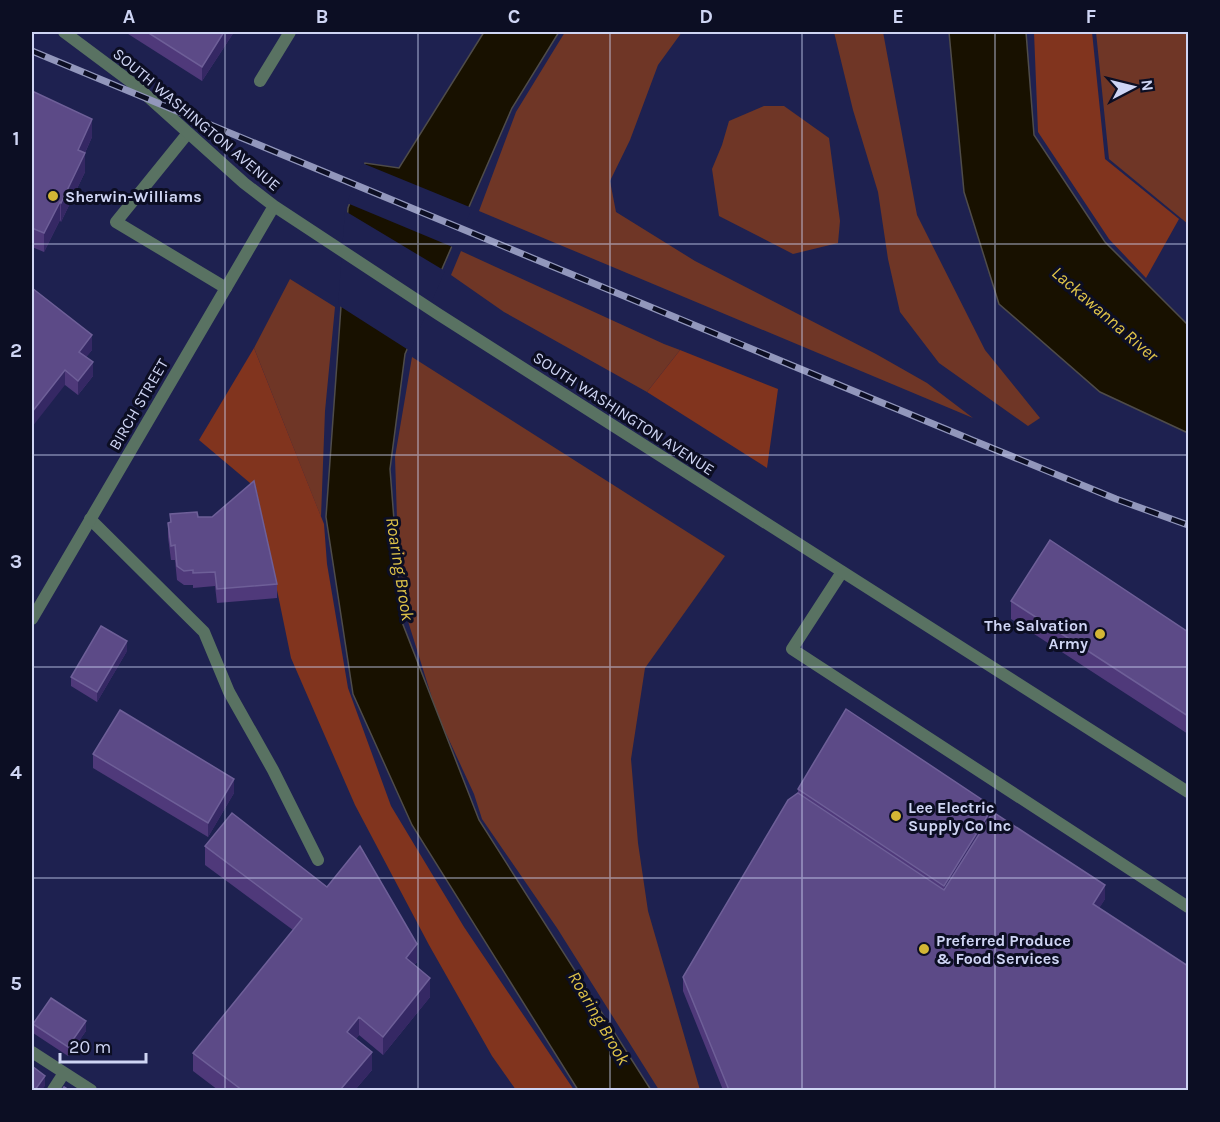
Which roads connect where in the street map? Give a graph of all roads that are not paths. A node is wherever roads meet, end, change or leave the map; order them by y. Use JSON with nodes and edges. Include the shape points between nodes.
{"nodes":[{"id":1,"x":64,"y":32,"type":"edge"},
{"id":2,"x":290,"y":32,"type":"edge"},
{"id":3,"x":260,"y":81,"type":"dead end"},
{"id":4,"x":188,"y":133,"type":"junction"},
{"id":5,"x":274,"y":206,"type":"junction"},
{"id":6,"x":226,"y":288,"type":"junction"},
{"id":7,"x":90,"y":519,"type":"junction"},
{"id":8,"x":842,"y":572,"type":"junction"},
{"id":9,"x":32,"y":619,"type":"edge"},
{"id":10,"x":1188,"y":792,"type":"edge"},
{"id":11,"x":318,"y":860,"type":"dead end"},
{"id":12,"x":1188,"y":907,"type":"edge"},
{"id":13,"x":32,"y":1052,"type":"edge"},
{"id":14,"x":64,"y":1073,"type":"junction"},
{"id":15,"x":53,"y":1090,"type":"edge"},
{"id":16,"x":91,"y":1090,"type":"edge"}],
"edges":[{"from":1,"to":4,"type":"street","name":"SOUTH WASHINGTON AVENUE","via":[[135,85]]},
{"from":2,"to":3,"type":"street"},
{"from":4,"to":5,"type":"street","name":"SOUTH WASHINGTON AVENUE"},
{"from":4,"to":6,"type":"street","via":[[116,222]]},
{"from":5,"to":6,"type":"street","name":"BIRCH STREET"},
{"from":5,"to":8,"type":"street","name":"SOUTH WASHINGTON AVENUE"},
{"from":6,"to":7,"type":"street","name":"BIRCH STREET"},
{"from":7,"to":9,"type":"street","name":"BIRCH STREET"},
{"from":7,"to":11,"type":"street","via":[[204,632],[229,692]]},
{"from":8,"to":10,"type":"street","name":"SOUTH WASHINGTON AVENUE"},
{"from":8,"to":12,"type":"street","via":[[792,649]]},
{"from":13,"to":14,"type":"street"},
{"from":14,"to":15,"type":"street"},
{"from":14,"to":16,"type":"street"}]}
